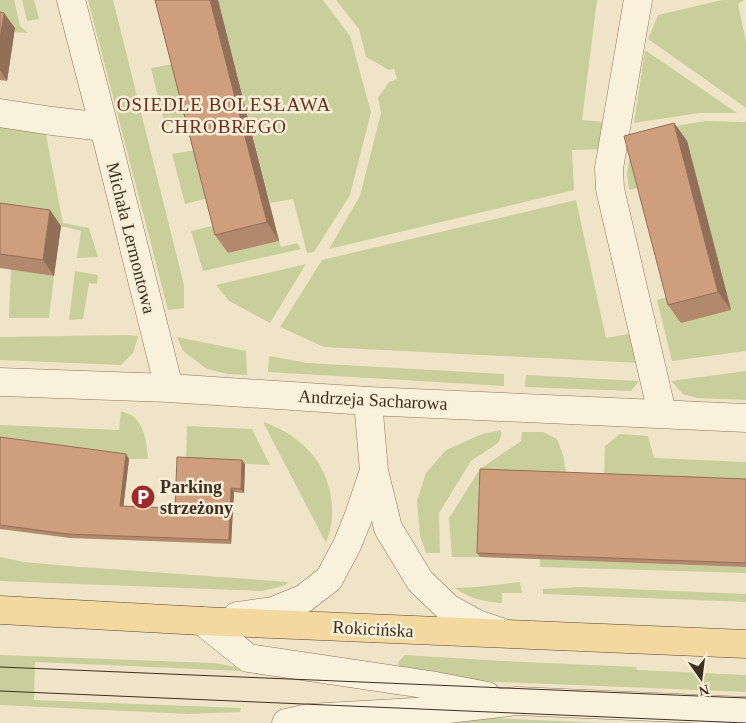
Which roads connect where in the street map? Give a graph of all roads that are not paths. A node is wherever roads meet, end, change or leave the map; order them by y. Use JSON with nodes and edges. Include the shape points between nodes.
{"nodes":[{"id":1,"x":71,"y":0,"type":"edge"},
{"id":2,"x":638,"y":0,"type":"edge"},
{"id":3,"x":0,"y":113,"type":"edge"},
{"id":4,"x":104,"y":127,"type":"junction"},
{"id":5,"x":0,"y":382,"type":"edge"},
{"id":6,"x":169,"y":388,"type":"junction"},
{"id":7,"x":368,"y":401,"type":"junction"},
{"id":8,"x":662,"y":413,"type":"junction"},
{"id":9,"x":746,"y":418,"type":"edge"},
{"id":10,"x":374,"y":471,"type":"junction"},
{"id":11,"x":0,"y":610,"type":"edge"},
{"id":12,"x":202,"y":621,"type":"junction"},
{"id":13,"x":509,"y":635,"type":"junction"},
{"id":14,"x":746,"y":644,"type":"edge"},
{"id":15,"x":517,"y":702,"type":"junction"},
{"id":16,"x":746,"y":711,"type":"edge"},
{"id":17,"x":286,"y":723,"type":"edge"}],
"edges":[{"from":1,"to":4,"type":"street","name":"Michała Lermontowa"},
{"from":2,"to":8,"type":"street","via":[[609,176]]},
{"from":3,"to":4,"type":"street"},
{"from":4,"to":6,"type":"street","name":"Michała Lermontowa"},
{"from":5,"to":6,"type":"street","name":"Andrzeja Sacharowa"},
{"from":6,"to":7,"type":"street","name":"Andrzeja Sacharowa"},
{"from":7,"to":8,"type":"street","name":"Andrzeja Sacharowa"},
{"from":7,"to":10,"type":"street"},
{"from":8,"to":9,"type":"street","name":"Andrzeja Sacharowa"},
{"from":10,"to":12,"type":"street","via":[[348,546],[329,579],[303,599],[274,611]]},
{"from":10,"to":13,"type":"street","via":[[388,528],[420,581],[448,608],[477,624]]},
{"from":11,"to":12,"type":"main road","name":"Rokicińska"},
{"from":12,"to":13,"type":"main road","name":"Rokicińska"},
{"from":12,"to":15,"type":"street","via":[[248,658]]},
{"from":13,"to":14,"type":"main road","name":"Rokicińska"},
{"from":15,"to":16,"type":"street"},
{"from":15,"to":17,"type":"street","via":[[309,718]]}]}
